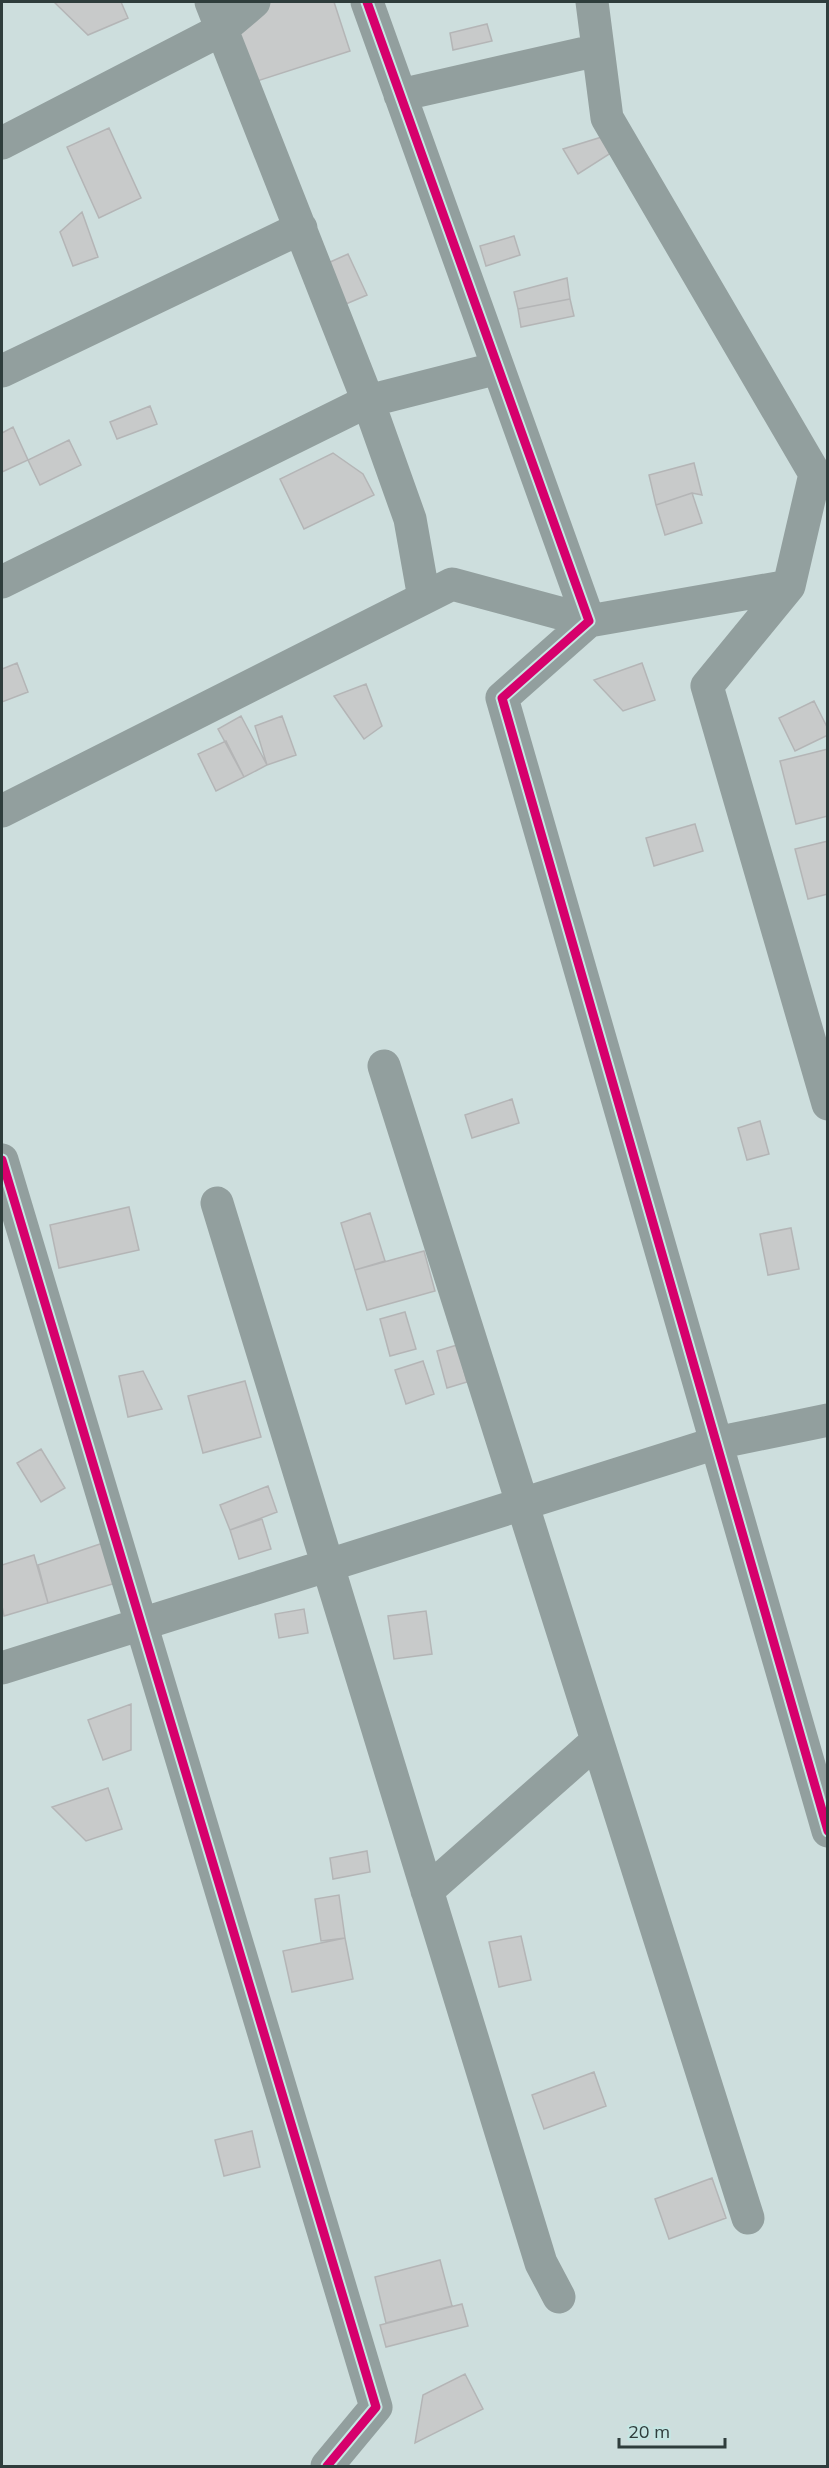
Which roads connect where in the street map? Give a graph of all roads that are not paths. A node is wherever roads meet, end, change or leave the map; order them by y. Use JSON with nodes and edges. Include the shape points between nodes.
{"nodes":[{"id":1,"x":254,"y":2,"type":"edge"},
{"id":2,"x":367,"y":2,"type":"edge"},
{"id":3,"x":592,"y":2,"type":"edge"},
{"id":4,"x":216,"y":16,"type":"edge"},
{"id":5,"x":598,"y":50,"type":"junction"},
{"id":6,"x":400,"y":95,"type":"junction"},
{"id":7,"x":2,"y":143,"type":"edge"},
{"id":8,"x":301,"y":228,"type":"junction"},
{"id":9,"x":498,"y":368,"type":"junction"},
{"id":10,"x":2,"y":371,"type":"edge"},
{"id":11,"x":368,"y":401,"type":"junction"},
{"id":12,"x":2,"y":582,"type":"edge"},
{"id":13,"x":789,"y":586,"type":"junction"},
{"id":14,"x":424,"y":598,"type":"junction"},
{"id":15,"x":589,"y":621,"type":"junction"},
{"id":16,"x":2,"y":811,"type":"edge"},
{"id":17,"x":384,"y":1066,"type":"dead end"},
{"id":18,"x":828,"y":1104,"type":"edge"},
{"id":19,"x":2,"y":1160,"type":"edge"},
{"id":20,"x":216,"y":1203,"type":"dead end"},
{"id":21,"x":828,"y":1420,"type":"edge"},
{"id":22,"x":716,"y":1443,"type":"junction"},
{"id":23,"x":522,"y":1504,"type":"junction"},
{"id":24,"x":328,"y":1565,"type":"junction"},
{"id":25,"x":141,"y":1624,"type":"junction"},
{"id":26,"x":2,"y":1668,"type":"edge"},
{"id":27,"x":597,"y":1741,"type":"junction"},
{"id":28,"x":828,"y":1831,"type":"edge"},
{"id":29,"x":427,"y":1891,"type":"junction"},
{"id":30,"x":748,"y":2218,"type":"dead end"},
{"id":31,"x":559,"y":2297,"type":"dead end"},
{"id":32,"x":327,"y":2466,"type":"edge"}],
"edges":[{"from":1,"to":4,"type":"street"},
{"from":2,"to":6,"type":"street"},
{"from":3,"to":5,"type":"street"},
{"from":4,"to":7,"type":"street"},
{"from":4,"to":8,"type":"street"},
{"from":5,"to":6,"type":"street"},
{"from":5,"to":13,"type":"street","via":[[607,118],[815,474]]},
{"from":6,"to":9,"type":"street"},
{"from":8,"to":10,"type":"street"},
{"from":8,"to":11,"type":"street"},
{"from":9,"to":11,"type":"street"},
{"from":9,"to":15,"type":"street"},
{"from":11,"to":12,"type":"street"},
{"from":11,"to":14,"type":"street","via":[[411,519]]},
{"from":13,"to":15,"type":"street"},
{"from":13,"to":18,"type":"street","via":[[707,686]]},
{"from":14,"to":15,"type":"street","via":[[452,584]]},
{"from":14,"to":16,"type":"street"},
{"from":15,"to":22,"type":"street","via":[[502,698]]},
{"from":17,"to":23,"type":"street"},
{"from":19,"to":25,"type":"street"},
{"from":20,"to":24,"type":"street"},
{"from":21,"to":22,"type":"street"},
{"from":22,"to":23,"type":"street"},
{"from":22,"to":28,"type":"street"},
{"from":23,"to":24,"type":"street"},
{"from":23,"to":27,"type":"street"},
{"from":24,"to":25,"type":"street"},
{"from":24,"to":29,"type":"street"},
{"from":25,"to":26,"type":"street"},
{"from":25,"to":32,"type":"street","via":[[376,2407]]},
{"from":27,"to":29,"type":"street"},
{"from":27,"to":30,"type":"street"},
{"from":29,"to":31,"type":"street","via":[[541,2262]]}]}
